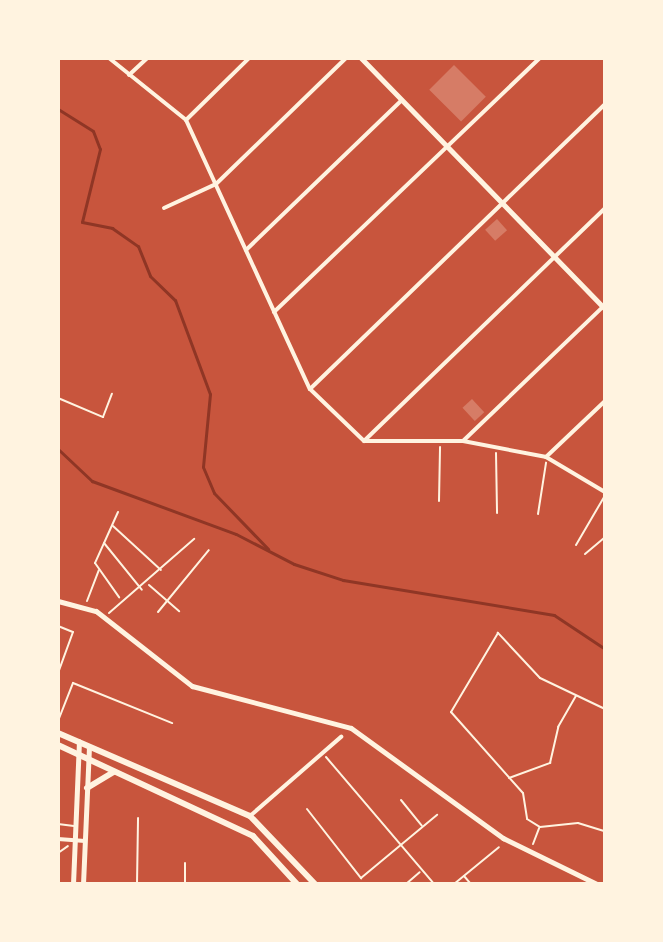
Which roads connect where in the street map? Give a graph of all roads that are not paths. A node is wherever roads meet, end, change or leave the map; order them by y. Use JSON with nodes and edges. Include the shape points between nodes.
{"nodes":[{"id":1,"x":109,"y":58,"type":"edge"},
{"id":2,"x":147,"y":58,"type":"edge"},
{"id":3,"x":249,"y":58,"type":"edge"},
{"id":4,"x":346,"y":58,"type":"edge"},
{"id":5,"x":361,"y":58,"type":"edge"},
{"id":6,"x":540,"y":58,"type":"edge"},
{"id":7,"x":129,"y":75,"type":"junction"},
{"id":8,"x":402,"y":100,"type":"junction"},
{"id":9,"x":605,"y":104,"type":"edge"},
{"id":10,"x":186,"y":120,"type":"junction"},
{"id":11,"x":447,"y":147,"type":"junction"},
{"id":12,"x":216,"y":184,"type":"junction"},
{"id":13,"x":502,"y":203,"type":"junction"},
{"id":14,"x":164,"y":208,"type":"dead end"},
{"id":15,"x":605,"y":208,"type":"edge"},
{"id":16,"x":246,"y":250,"type":"junction"},
{"id":17,"x":554,"y":257,"type":"junction"},
{"id":18,"x":604,"y":307,"type":"edge"},
{"id":19,"x":274,"y":312,"type":"junction"},
{"id":20,"x":310,"y":389,"type":"junction"},
{"id":21,"x":112,"y":394,"type":"dead end"},
{"id":22,"x":58,"y":398,"type":"edge"},
{"id":23,"x":605,"y":401,"type":"edge"},
{"id":24,"x":364,"y":441,"type":"junction"},
{"id":25,"x":463,"y":441,"type":"junction"},
{"id":26,"x":546,"y":457,"type":"junction"},
{"id":27,"x":605,"y":494,"type":"edge"},
{"id":28,"x":58,"y":601,"type":"edge"},
{"id":29,"x":58,"y":626,"type":"edge"},
{"id":30,"x":58,"y":673,"type":"edge"},
{"id":31,"x":58,"y":721,"type":"edge"},
{"id":32,"x":172,"y":723,"type":"dead end"},
{"id":33,"x":58,"y":733,"type":"edge"},
{"id":34,"x":341,"y":737,"type":"dead end"},
{"id":35,"x":79,"y":741,"type":"junction"},
{"id":36,"x":58,"y":745,"type":"edge"},
{"id":37,"x":89,"y":746,"type":"junction"},
{"id":38,"x":78,"y":754,"type":"junction"},
{"id":39,"x":88,"y":759,"type":"junction"},
{"id":40,"x":114,"y":772,"type":"junction"},
{"id":41,"x":87,"y":788,"type":"junction"},
{"id":42,"x":250,"y":816,"type":"junction"},
{"id":43,"x":138,"y":818,"type":"dead end"},
{"id":44,"x":58,"y":824,"type":"edge"},
{"id":45,"x":76,"y":826,"type":"junction"},
{"id":46,"x":58,"y":839,"type":"edge"},
{"id":47,"x":75,"y":840,"type":"junction"},
{"id":48,"x":85,"y":841,"type":"junction"},
{"id":49,"x":185,"y":863,"type":"dead end"},
{"id":50,"x":73,"y":884,"type":"edge"},
{"id":51,"x":83,"y":884,"type":"edge"},
{"id":52,"x":137,"y":884,"type":"edge"},
{"id":53,"x":185,"y":884,"type":"edge"},
{"id":54,"x":297,"y":884,"type":"edge"},
{"id":55,"x":315,"y":884,"type":"edge"},
{"id":56,"x":597,"y":884,"type":"edge"}],
"edges":[{"from":1,"to":7,"type":"street"},
{"from":2,"to":7,"type":"street"},
{"from":3,"to":10,"type":"street"},
{"from":4,"to":12,"type":"street"},
{"from":5,"to":8,"type":"street"},
{"from":6,"to":11,"type":"street"},
{"from":7,"to":10,"type":"street"},
{"from":8,"to":11,"type":"street"},
{"from":8,"to":16,"type":"street"},
{"from":9,"to":13,"type":"street"},
{"from":10,"to":12,"type":"street"},
{"from":11,"to":13,"type":"street"},
{"from":11,"to":19,"type":"street"},
{"from":12,"to":14,"type":"street"},
{"from":12,"to":16,"type":"street"},
{"from":13,"to":17,"type":"street"},
{"from":13,"to":20,"type":"street"},
{"from":15,"to":17,"type":"street"},
{"from":16,"to":19,"type":"street"},
{"from":17,"to":18,"type":"street"},
{"from":17,"to":24,"type":"street"},
{"from":18,"to":25,"type":"street"},
{"from":19,"to":20,"type":"street"},
{"from":20,"to":24,"type":"street"},
{"from":21,"to":22,"type":"lane","via":[[103,417]]},
{"from":23,"to":26,"type":"street"},
{"from":24,"to":25,"type":"street"},
{"from":25,"to":26,"type":"street"},
{"from":26,"to":27,"type":"street"},
{"from":28,"to":56,"type":"street","via":[[85,606],[106,618],[192,686],[351,728],[529,852]]},
{"from":29,"to":30,"type":"lane","via":[[73,632]]},
{"from":31,"to":32,"type":"lane","via":[[73,683]]},
{"from":33,"to":35,"type":"main road"},
{"from":34,"to":42,"type":"street"},
{"from":35,"to":37,"type":"main road"},
{"from":35,"to":38,"type":"street"},
{"from":36,"to":38,"type":"main road"},
{"from":37,"to":39,"type":"street"},
{"from":37,"to":42,"type":"main road"},
{"from":38,"to":39,"type":"main road"},
{"from":38,"to":45,"type":"street"},
{"from":39,"to":40,"type":"main road"},
{"from":39,"to":41,"type":"street"},
{"from":40,"to":41,"type":"main road"},
{"from":40,"to":54,"type":"main road","via":[[253,836]]},
{"from":41,"to":48,"type":"street"},
{"from":42,"to":55,"type":"main road"},
{"from":43,"to":52,"type":"lane"},
{"from":44,"to":45,"type":"lane"},
{"from":45,"to":47,"type":"street"},
{"from":46,"to":47,"type":"street"},
{"from":47,"to":48,"type":"street"},
{"from":47,"to":50,"type":"street"},
{"from":48,"to":51,"type":"street"},
{"from":49,"to":53,"type":"lane"}]}
